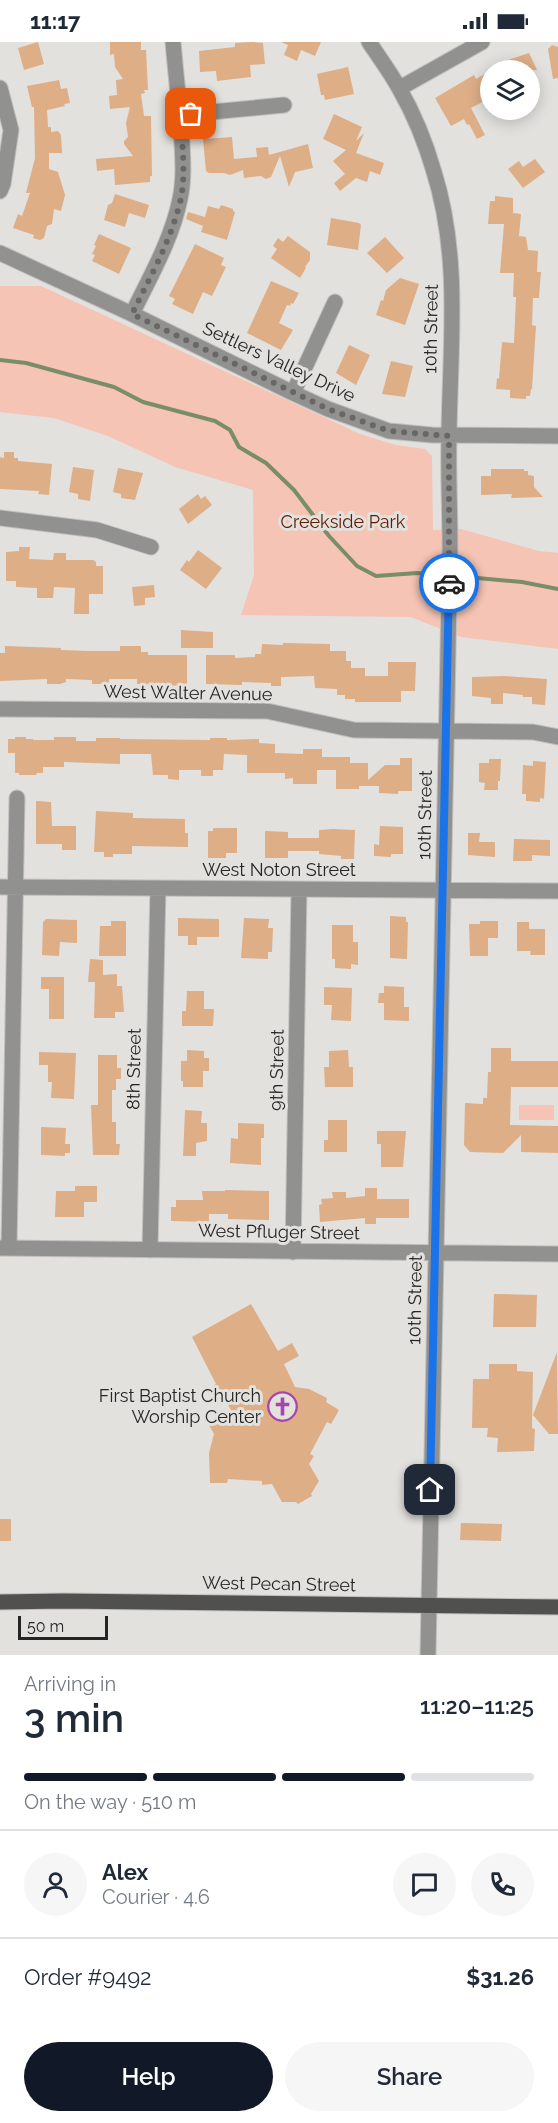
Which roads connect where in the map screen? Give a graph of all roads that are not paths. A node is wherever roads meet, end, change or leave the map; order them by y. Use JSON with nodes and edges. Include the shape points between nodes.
{"nodes":[{"id":1,"x":173,"y":42,"type":"edge"},
{"id":2,"x":369,"y":42,"type":"edge"},
{"id":3,"x":482,"y":42,"type":"edge"},
{"id":4,"x":0,"y":88,"type":"edge"},
{"id":5,"x":400,"y":88,"type":"junction"},
{"id":6,"x":284,"y":105,"type":"dead end"},
{"id":7,"x":180,"y":115,"type":"junction"},
{"id":8,"x":0,"y":191,"type":"edge"},
{"id":9,"x":0,"y":253,"type":"edge"},
{"id":10,"x":335,"y":302,"type":"dead end"},
{"id":11,"x":132,"y":314,"type":"junction"},
{"id":12,"x":293,"y":393,"type":"junction"},
{"id":13,"x":449,"y":436,"type":"junction"},
{"id":14,"x":558,"y":436,"type":"edge"},
{"id":15,"x":0,"y":518,"type":"edge"},
{"id":16,"x":151,"y":548,"type":"dead end"},
{"id":17,"x":0,"y":709,"type":"edge"},
{"id":18,"x":446,"y":731,"type":"junction"},
{"id":19,"x":558,"y":737,"type":"edge"},
{"id":20,"x":17,"y":798,"type":"dead end"},
{"id":21,"x":8,"y":887,"type":"edge"},
{"id":22,"x":158,"y":888,"type":"junction"},
{"id":23,"x":299,"y":890,"type":"junction"},
{"id":24,"x":442,"y":891,"type":"junction"},
{"id":25,"x":558,"y":891,"type":"edge"},
{"id":26,"x":5,"y":1248,"type":"edge"},
{"id":27,"x":150,"y":1250,"type":"junction"},
{"id":28,"x":293,"y":1252,"type":"junction"},
{"id":29,"x":436,"y":1253,"type":"junction"},
{"id":30,"x":558,"y":1254,"type":"edge"},
{"id":31,"x":0,"y":1602,"type":"edge"},
{"id":32,"x":429,"y":1606,"type":"junction"},
{"id":33,"x":558,"y":1607,"type":"edge"},
{"id":34,"x":428,"y":1655,"type":"edge"}],
"edges":[{"from":1,"to":7,"type":"street"},
{"from":2,"to":5,"type":"street","name":"10th Street"},
{"from":3,"to":5,"type":"street"},
{"from":4,"to":8,"type":"street","via":[[11,130]]},
{"from":5,"to":13,"type":"street","name":"10th Street","via":[[434,172],[449,247],[453,290]]},
{"from":6,"to":7,"type":"street"},
{"from":7,"to":11,"type":"street","via":[[181,197],[175,220]]},
{"from":9,"to":11,"type":"street","name":"Settlers Valley Drive"},
{"from":10,"to":12,"type":"street"},
{"from":11,"to":12,"type":"street","name":"Settlers Valley Drive"},
{"from":12,"to":13,"type":"street","name":"Settlers Valley Drive","via":[[389,431]]},
{"from":13,"to":14,"type":"street","name":"Settlers Valley Drive"},
{"from":13,"to":18,"type":"street","name":"10th Street"},
{"from":15,"to":16,"type":"street","via":[[97,530]]},
{"from":17,"to":18,"type":"street","name":"West Walter Avenue","via":[[267,711],[354,730]]},
{"from":18,"to":19,"type":"street","name":"West Walter Avenue","via":[[533,732]]},
{"from":18,"to":24,"type":"street","name":"10th Street"},
{"from":20,"to":21,"type":"street"},
{"from":21,"to":22,"type":"street","name":"West Noton Street"},
{"from":21,"to":26,"type":"street"},
{"from":22,"to":23,"type":"street","name":"West Noton Street"},
{"from":22,"to":27,"type":"street","name":"8th Street"},
{"from":23,"to":24,"type":"street","name":"West Noton Street"},
{"from":23,"to":28,"type":"street","name":"9th Street"},
{"from":24,"to":25,"type":"street","name":"West Noton Street"},
{"from":24,"to":29,"type":"street","name":"10th Street"},
{"from":26,"to":27,"type":"street","name":"West Pfluger Street"},
{"from":27,"to":28,"type":"street","name":"West Pfluger Street"},
{"from":28,"to":29,"type":"street","name":"West Pfluger Street"},
{"from":29,"to":30,"type":"street","name":"West Pfluger Street"},
{"from":29,"to":32,"type":"street","name":"10th Street"},
{"from":31,"to":32,"type":"main road","name":"West Pecan Street"},
{"from":32,"to":33,"type":"main road","name":"West Pecan Street"},
{"from":32,"to":34,"type":"street","name":"10th Street"}]}
